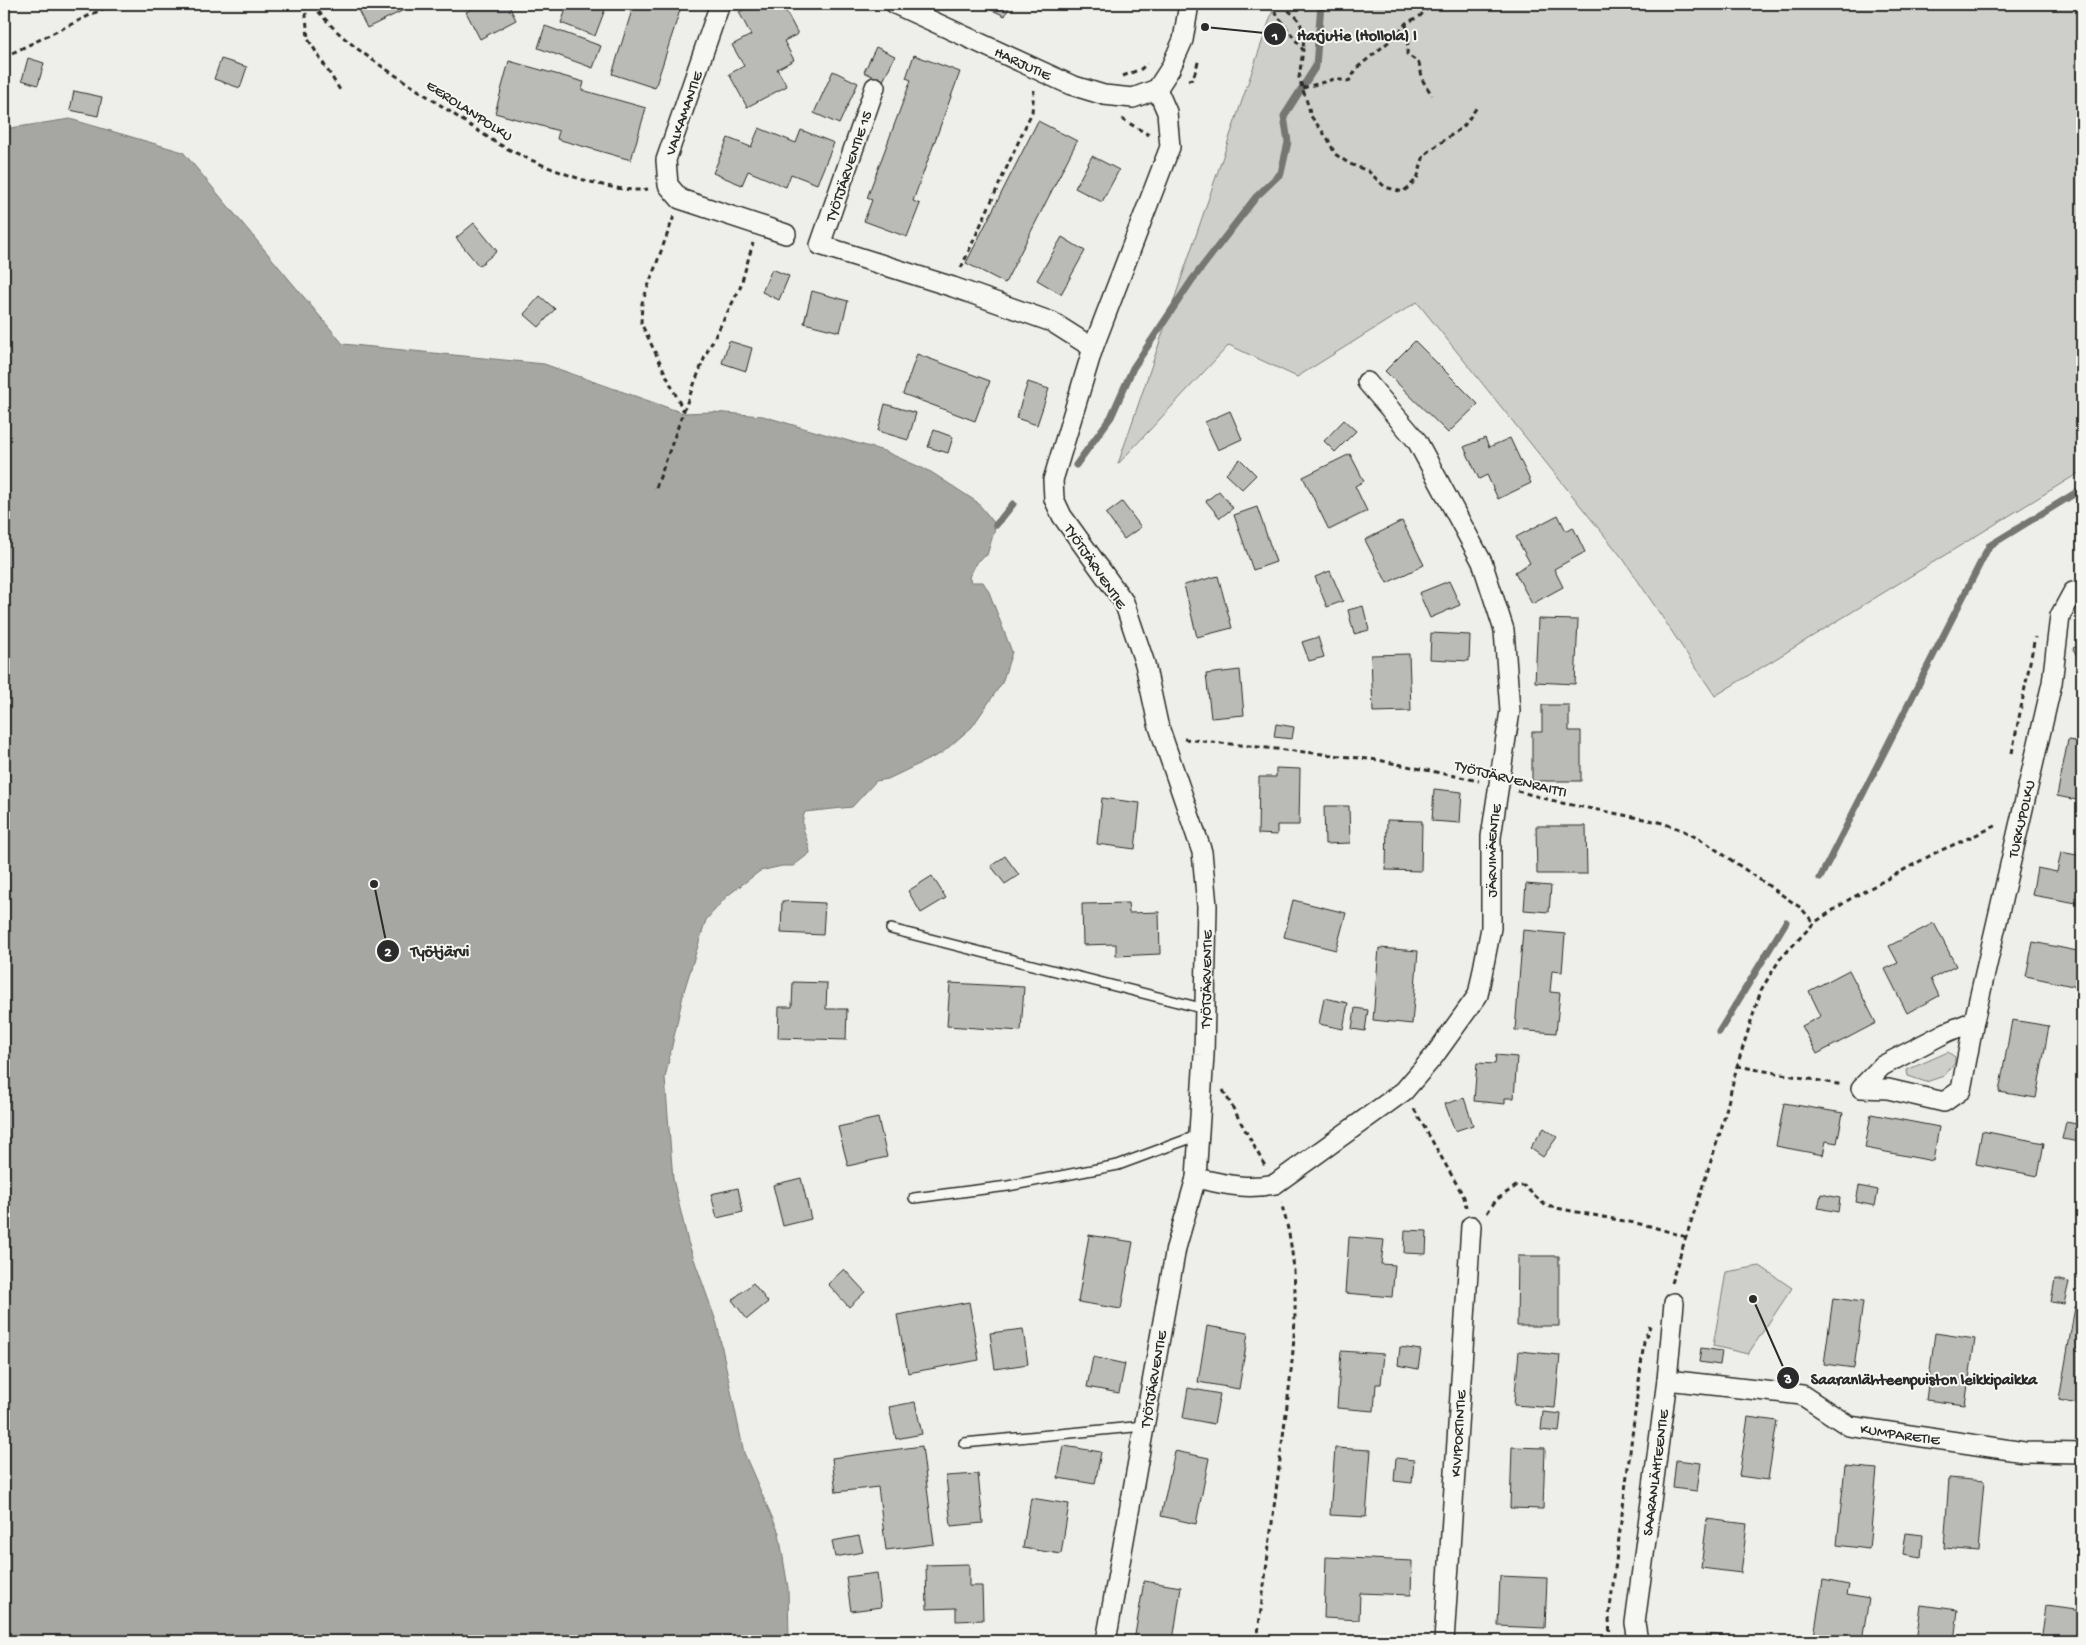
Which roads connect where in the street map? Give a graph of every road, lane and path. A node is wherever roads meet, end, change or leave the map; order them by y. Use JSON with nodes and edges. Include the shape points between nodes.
{"nodes":[{"id":1,"x":113,"y":4,"type":"edge"},
{"id":2,"x":305,"y":4,"type":"edge"},
{"id":3,"x":313,"y":4,"type":"edge"},
{"id":4,"x":720,"y":4,"type":"edge"},
{"id":5,"x":895,"y":4,"type":"edge"},
{"id":6,"x":1189,"y":4,"type":"edge"},
{"id":7,"x":1282,"y":4,"type":"edge"},
{"id":8,"x":1432,"y":4,"type":"edge"},
{"id":9,"x":1459,"y":4,"type":"edge"},
{"id":10,"x":1476,"y":4,"type":"edge"},
{"id":11,"x":1270,"y":5,"type":"edge"},
{"id":12,"x":1406,"y":23,"type":"junction"},
{"id":13,"x":1304,"y":50,"type":"junction"},
{"id":14,"x":4,"y":57,"type":"edge"},
{"id":15,"x":1154,"y":58,"type":"dead end"},
{"id":16,"x":875,"y":87,"type":"dead end"},
{"id":17,"x":1035,"y":88,"type":"dead end"},
{"id":18,"x":1303,"y":88,"type":"junction"},
{"id":19,"x":1157,"y":89,"type":"junction"},
{"id":20,"x":340,"y":90,"type":"dead end"},
{"id":21,"x":1104,"y":95,"type":"junction"},
{"id":22,"x":1432,"y":95,"type":"dead end"},
{"id":23,"x":1477,"y":107,"type":"dead end"},
{"id":24,"x":674,"y":192,"type":"junction"},
{"id":25,"x":758,"y":226,"type":"junction"},
{"id":26,"x":786,"y":234,"type":"dead end"},
{"id":27,"x":953,"y":287,"type":"junction"},
{"id":28,"x":1093,"y":348,"type":"junction"},
{"id":29,"x":1367,"y":382,"type":"dead end"},
{"id":30,"x":684,"y":410,"type":"junction"},
{"id":31,"x":656,"y":488,"type":"dead end"},
{"id":32,"x":2082,"y":590,"type":"edge"},
{"id":33,"x":1181,"y":738,"type":"dead end"},
{"id":34,"x":1498,"y":786,"type":"junction"},
{"id":35,"x":1998,"y":825,"type":"dead end"},
{"id":36,"x":1814,"y":923,"type":"junction"},
{"id":37,"x":891,"y":929,"type":"dead end"},
{"id":38,"x":1205,"y":1008,"type":"junction"},
{"id":39,"x":1974,"y":1021,"type":"junction"},
{"id":40,"x":1737,"y":1066,"type":"junction"},
{"id":41,"x":1861,"y":1088,"type":"junction"},
{"id":42,"x":1223,"y":1090,"type":"dead end"},
{"id":43,"x":1404,"y":1090,"type":"junction"},
{"id":44,"x":1198,"y":1135,"type":"junction"},
{"id":45,"x":1196,"y":1178,"type":"junction"},
{"id":46,"x":1275,"y":1184,"type":"junction"},
{"id":47,"x":914,"y":1198,"type":"dead end"},
{"id":48,"x":1471,"y":1226,"type":"junction"},
{"id":49,"x":1686,"y":1237,"type":"junction"},
{"id":50,"x":1674,"y":1303,"type":"junction"},
{"id":51,"x":1667,"y":1380,"type":"junction"},
{"id":52,"x":1144,"y":1426,"type":"junction"},
{"id":53,"x":964,"y":1443,"type":"dead end"},
{"id":54,"x":2082,"y":1453,"type":"edge"},
{"id":55,"x":1106,"y":1641,"type":"edge"},
{"id":56,"x":1257,"y":1641,"type":"edge"},
{"id":57,"x":1444,"y":1641,"type":"edge"},
{"id":58,"x":1610,"y":1641,"type":"edge"},
{"id":59,"x":1638,"y":1641,"type":"edge"}],
"edges":[{"from":1,"to":14,"type":"path"},
{"from":2,"to":20,"type":"path","via":[[308,39]]},
{"from":3,"to":24,"type":"path","name":"EEROLANPOLKU","via":[[350,44],[499,144],[552,169],[604,187]]},
{"from":4,"to":24,"type":"street","name":"VALKAMANTIE","via":[[666,160]]},
{"from":5,"to":21,"type":"street","name":"HARJUTIE","via":[[1071,85]]},
{"from":6,"to":19,"type":"street","via":[[1183,40],[1170,70]]},
{"from":7,"to":13,"type":"path","via":[[1301,27]]},
{"from":8,"to":12,"type":"path","via":[[1420,16]]},
{"from":9,"to":10,"type":"path"},
{"from":11,"to":13,"type":"path"},
{"from":12,"to":18,"type":"path","via":[[1397,35],[1358,67],[1349,81],[1334,79]]},
{"from":12,"to":22,"type":"path","via":[[1407,54],[1419,63],[1423,82]]},
{"from":13,"to":18,"type":"path","via":[[1299,78]]},
{"from":15,"to":21,"type":"path","via":[[1125,76],[1107,78]]},
{"from":16,"to":27,"type":"street","name":"TYÖTJÄRVENTIE 15","via":[[820,245]]},
{"from":17,"to":27,"type":"path","via":[[1032,112]]},
{"from":18,"to":23,"type":"path","via":[[1310,115],[1335,154],[1368,171],[1385,187],[1403,192],[1417,179],[1424,155],[1464,126]]},
{"from":19,"to":21,"type":"street","name":"HARJUTIE","via":[[1133,98]]},
{"from":19,"to":28,"type":"street","name":"TYÖTJÄRVENTIE","via":[[1167,112],[1170,147]]},
{"from":24,"to":25,"type":"street"},
{"from":24,"to":30,"type":"path","via":[[642,303],[641,323]]},
{"from":25,"to":26,"type":"street"},
{"from":25,"to":30,"type":"path","via":[[740,288],[706,354]]},
{"from":27,"to":28,"type":"street","via":[[1052,322]]},
{"from":28,"to":38,"type":"street","name":"TYÖTJÄRVENTIE","via":[[1053,480],[1054,499],[1062,516],[1124,602],[1145,664],[1158,724],[1202,852],[1207,906]]},
{"from":29,"to":34,"type":"street","name":"JÄRVIMÄENTIE","via":[[1417,441],[1482,562],[1504,630],[1510,711]]},
{"from":30,"to":31,"type":"path"},
{"from":32,"to":39,"type":"street","name":"TURKUPOLKU","via":[[2073,592],[2060,616],[2052,683]]},
{"from":33,"to":34,"type":"path","name":"TYÖTJÄRVENRAITTI","via":[[1378,760]]},
{"from":34,"to":36,"type":"path","name":"TYÖTJÄRVENRAITTI","via":[[1682,830],[1705,842],[1801,908]]},
{"from":34,"to":43,"type":"street","name":"JÄRVIMÄENTIE","via":[[1491,838],[1492,928],[1478,995],[1434,1056]]},
{"from":35,"to":36,"type":"path","via":[[1934,854],[1850,899]]},
{"from":36,"to":40,"type":"path","via":[[1780,959],[1761,990]]},
{"from":37,"to":38,"type":"lane"},
{"from":38,"to":44,"type":"street","name":"TYÖTJÄRVENTIE"},
{"from":39,"to":41,"type":"street","via":[[1882,1066]]},
{"from":39,"to":41,"type":"street","name":"TURKUPOLKU","via":[[1961,1090],[1944,1102],[1888,1089]]},
{"from":40,"to":41,"type":"path"},
{"from":40,"to":49,"type":"path","via":[[1722,1127]]},
{"from":42,"to":46,"type":"path"},
{"from":43,"to":46,"type":"street","name":"JÄRVIMÄENTIE"},
{"from":43,"to":48,"type":"path","via":[[1464,1197]]},
{"from":44,"to":45,"type":"street","name":"TYÖTJÄRVENTIE"},
{"from":44,"to":47,"type":"lane","via":[[1118,1165],[1008,1186]]},
{"from":45,"to":46,"type":"street","name":"JÄRVIMÄENTIE","via":[[1238,1187]]},
{"from":45,"to":52,"type":"street","name":"TYÖTJÄRVENTIE","via":[[1176,1248]]},
{"from":46,"to":56,"type":"path","via":[[1291,1242],[1295,1323]]},
{"from":48,"to":49,"type":"path","via":[[1483,1218],[1496,1200],[1516,1186],[1524,1186],[1546,1206],[1650,1226]]},
{"from":48,"to":57,"type":"street","name":"KIVIPORTINTIE"},
{"from":49,"to":50,"type":"path","via":[[1668,1293]]},
{"from":50,"to":51,"type":"street","name":"SAARANLÄHTEENTIE"},
{"from":50,"to":58,"type":"path","via":[[1652,1320],[1644,1342],[1609,1616]]},
{"from":51,"to":54,"type":"street","name":"KUMPARETIE","via":[[1802,1395],[1849,1426],[2024,1452]]},
{"from":51,"to":59,"type":"street","name":"SAARANLÄHTEENTIE","via":[[1635,1623]]},
{"from":52,"to":53,"type":"lane"},
{"from":52,"to":55,"type":"street","name":"TYÖTJÄRVENTIE"}]}
